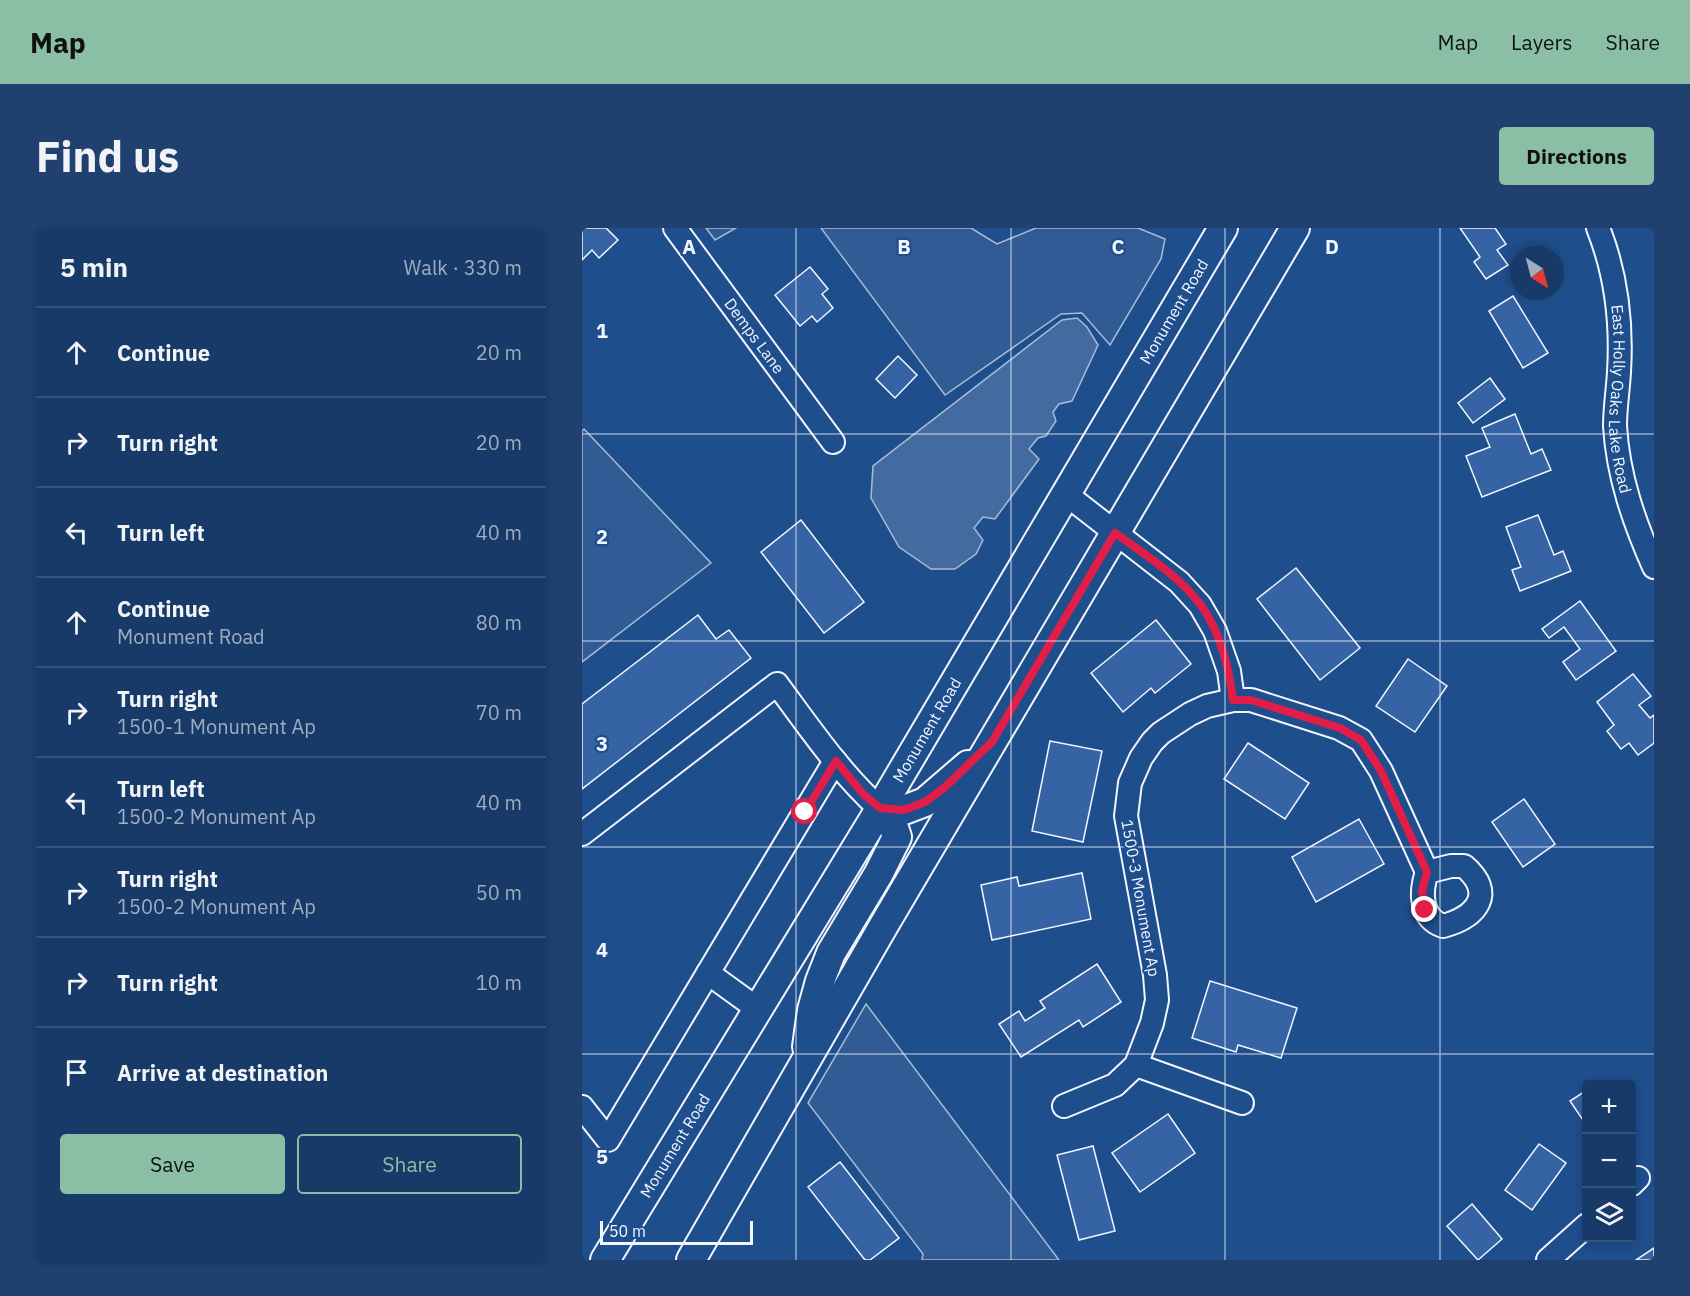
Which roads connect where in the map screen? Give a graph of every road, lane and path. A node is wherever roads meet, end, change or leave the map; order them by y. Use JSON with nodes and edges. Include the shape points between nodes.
{"nodes":[{"id":1,"x":675,"y":228,"type":"edge"},
{"id":2,"x":1223,"y":228,"type":"edge"},
{"id":3,"x":1295,"y":228,"type":"edge"},
{"id":4,"x":1598,"y":228,"type":"edge"},
{"id":5,"x":833,"y":442,"type":"dead end"},
{"id":6,"x":1067,"y":495,"type":"junction"},
{"id":7,"x":1115,"y":533,"type":"junction"},
{"id":8,"x":1653,"y":559,"type":"edge"},
{"id":9,"x":1233,"y":700,"type":"junction"},
{"id":10,"x":992,"y":742,"type":"junction"},
{"id":11,"x":836,"y":761,"type":"junction"},
{"id":12,"x":880,"y":808,"type":"junction"},
{"id":13,"x":582,"y":834,"type":"edge"},
{"id":14,"x":1427,"y":872,"type":"dead end"},
{"id":15,"x":708,"y":974,"type":"junction"},
{"id":16,"x":759,"y":1010,"type":"junction"},
{"id":17,"x":805,"y":1064,"type":"junction"},
{"id":18,"x":1136,"y":1065,"type":"junction"},
{"id":19,"x":1242,"y":1103,"type":"dead end"},
{"id":20,"x":1064,"y":1106,"type":"dead end"},
{"id":21,"x":582,"y":1107,"type":"edge"},
{"id":22,"x":1582,"y":1229,"type":"edge"},
{"id":23,"x":605,"y":1259,"type":"edge"},
{"id":24,"x":691,"y":1260,"type":"edge"},
{"id":25,"x":1548,"y":1260,"type":"edge"}],
"edges":[{"from":1,"to":5,"type":"street","name":"Demps Lane"},
{"from":2,"to":6,"type":"main road","name":"Monument Road"},
{"from":3,"to":7,"type":"main road"},
{"from":4,"to":8,"type":"street","name":"East Holly Oaks Lake Road","via":[[1608,252],[1619,309],[1615,426],[1623,486]]},
{"from":6,"to":7,"type":"street"},
{"from":6,"to":12,"type":"main road","name":"Monument Road"},
{"from":7,"to":9,"type":"street","via":[[1179,582],[1200,605],[1215,631],[1229,671]]},
{"from":7,"to":10,"type":"main road"},
{"from":9,"to":14,"type":"street","via":[[1251,700],[1340,728],[1361,740],[1381,771]]},
{"from":9,"to":18,"type":"street","name":"1500-3 Monument Ap","via":[[1190,714],[1161,733],[1141,758],[1130,783],[1126,816],[1157,1000]]},
{"from":10,"to":12,"type":"main road","via":[[925,802],[904,810]]},
{"from":10,"to":17,"type":"main road"},
{"from":11,"to":12,"type":"street"},
{"from":11,"to":13,"type":"street","via":[[777,684]]},
{"from":11,"to":15,"type":"street"},
{"from":12,"to":16,"type":"main road","name":"Monument Road"},
{"from":12,"to":17,"type":"main road","via":[[892,822],[897,837],[831,953],[812,1010]]},
{"from":15,"to":16,"type":"street"},
{"from":15,"to":21,"type":"street","via":[[608,1140]]},
{"from":16,"to":23,"type":"main road","name":"Monument Road"},
{"from":17,"to":24,"type":"main road"},
{"from":18,"to":19,"type":"street"},
{"from":18,"to":20,"type":"street","name":"1500-3 Monument Ap","via":[[1115,1085]]},
{"from":22,"to":25,"type":"street"}]}
